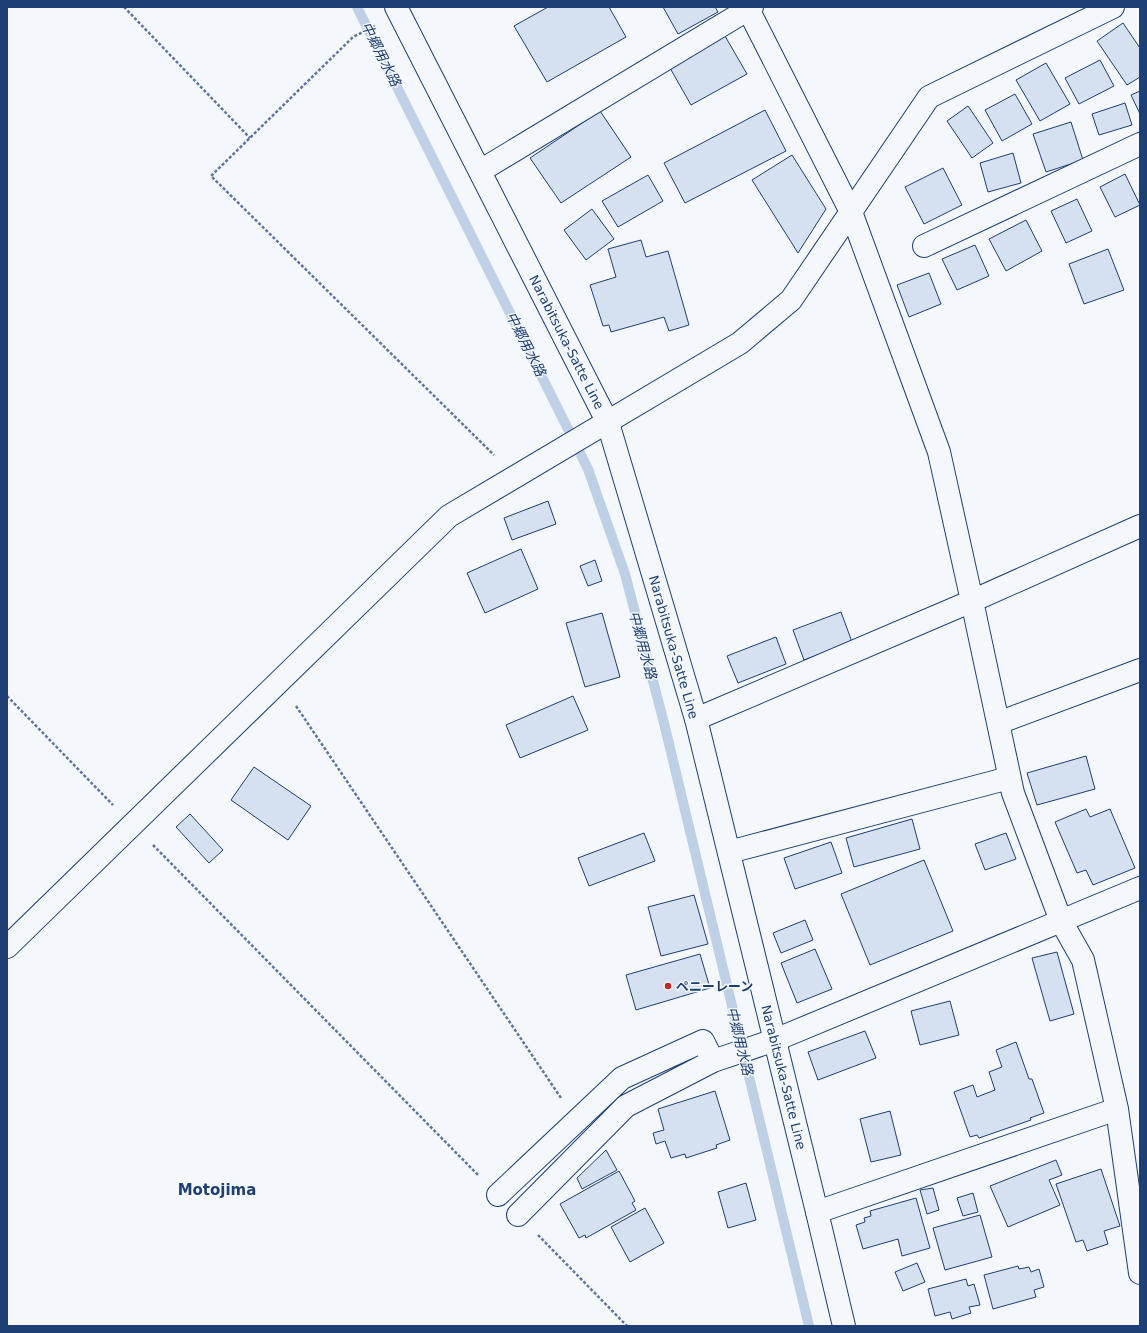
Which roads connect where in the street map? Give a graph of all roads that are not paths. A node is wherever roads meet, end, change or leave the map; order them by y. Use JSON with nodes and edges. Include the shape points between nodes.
{"nodes":[{"id":1,"x":1114,"y":7,"type":"edge"},
{"id":2,"x":749,"y":8,"type":"edge"},
{"id":3,"x":398,"y":10,"type":"edge"},
{"id":4,"x":1140,"y":144,"type":"edge"},
{"id":5,"x":480,"y":171,"type":"junction"},
{"id":6,"x":851,"y":212,"type":"junction"},
{"id":7,"x":924,"y":246,"type":"dead end"},
{"id":8,"x":608,"y":423,"type":"junction"},
{"id":9,"x":1140,"y":526,"type":"edge"},
{"id":10,"x":972,"y":601,"type":"junction"},
{"id":11,"x":1140,"y":670,"type":"edge"},
{"id":12,"x":696,"y":719,"type":"junction"},
{"id":13,"x":998,"y":723,"type":"junction"},
{"id":14,"x":1009,"y":778,"type":"junction"},
{"id":15,"x":729,"y":852,"type":"junction"},
{"id":16,"x":1140,"y":888,"type":"edge"},
{"id":17,"x":1061,"y":921,"type":"junction"},
{"id":18,"x":7,"y":947,"type":"edge"},
{"id":19,"x":775,"y":1040,"type":"junction"},
{"id":20,"x":713,"y":1061,"type":"junction"},
{"id":21,"x":1116,"y":1109,"type":"junction"},
{"id":22,"x":498,"y":1196,"type":"road end"},
{"id":23,"x":817,"y":1212,"type":"junction"},
{"id":24,"x":518,"y":1215,"type":"road end"},
{"id":25,"x":1140,"y":1273,"type":"edge"},
{"id":26,"x":844,"y":1326,"type":"edge"}],
"edges":[{"from":1,"to":6,"type":"street","via":[[929,97]]},
{"from":2,"to":5,"type":"street"},
{"from":2,"to":6,"type":"street"},
{"from":3,"to":5,"type":"street","name":"Narabitsuka-Satte Line"},
{"from":4,"to":7,"type":"street"},
{"from":5,"to":8,"type":"street","name":"Narabitsuka-Satte Line"},
{"from":6,"to":8,"type":"street","via":[[791,300],[740,343]]},
{"from":6,"to":10,"type":"street","via":[[939,452]]},
{"from":8,"to":12,"type":"street","name":"Narabitsuka-Satte Line"},
{"from":8,"to":18,"type":"street","via":[[449,516]]},
{"from":9,"to":10,"type":"street"},
{"from":10,"to":12,"type":"street"},
{"from":10,"to":13,"type":"street"},
{"from":11,"to":13,"type":"street"},
{"from":12,"to":15,"type":"street","name":"Narabitsuka-Satte Line"},
{"from":13,"to":14,"type":"street"},
{"from":14,"to":15,"type":"street"},
{"from":14,"to":17,"type":"street"},
{"from":15,"to":19,"type":"street","name":"Narabitsuka-Satte Line"},
{"from":16,"to":17,"type":"street"},
{"from":17,"to":19,"type":"street"},
{"from":17,"to":21,"type":"street","via":[[1083,960]]},
{"from":19,"to":20,"type":"street"},
{"from":19,"to":23,"type":"street","name":"Narabitsuka-Satte Line"},
{"from":20,"to":22,"type":"street","via":[[703,1041],[622,1078]]},
{"from":20,"to":24,"type":"street","via":[[626,1106]]},
{"from":21,"to":23,"type":"street"},
{"from":21,"to":25,"type":"street"},
{"from":23,"to":26,"type":"street","name":"Narabitsuka-Satte Line"}]}
